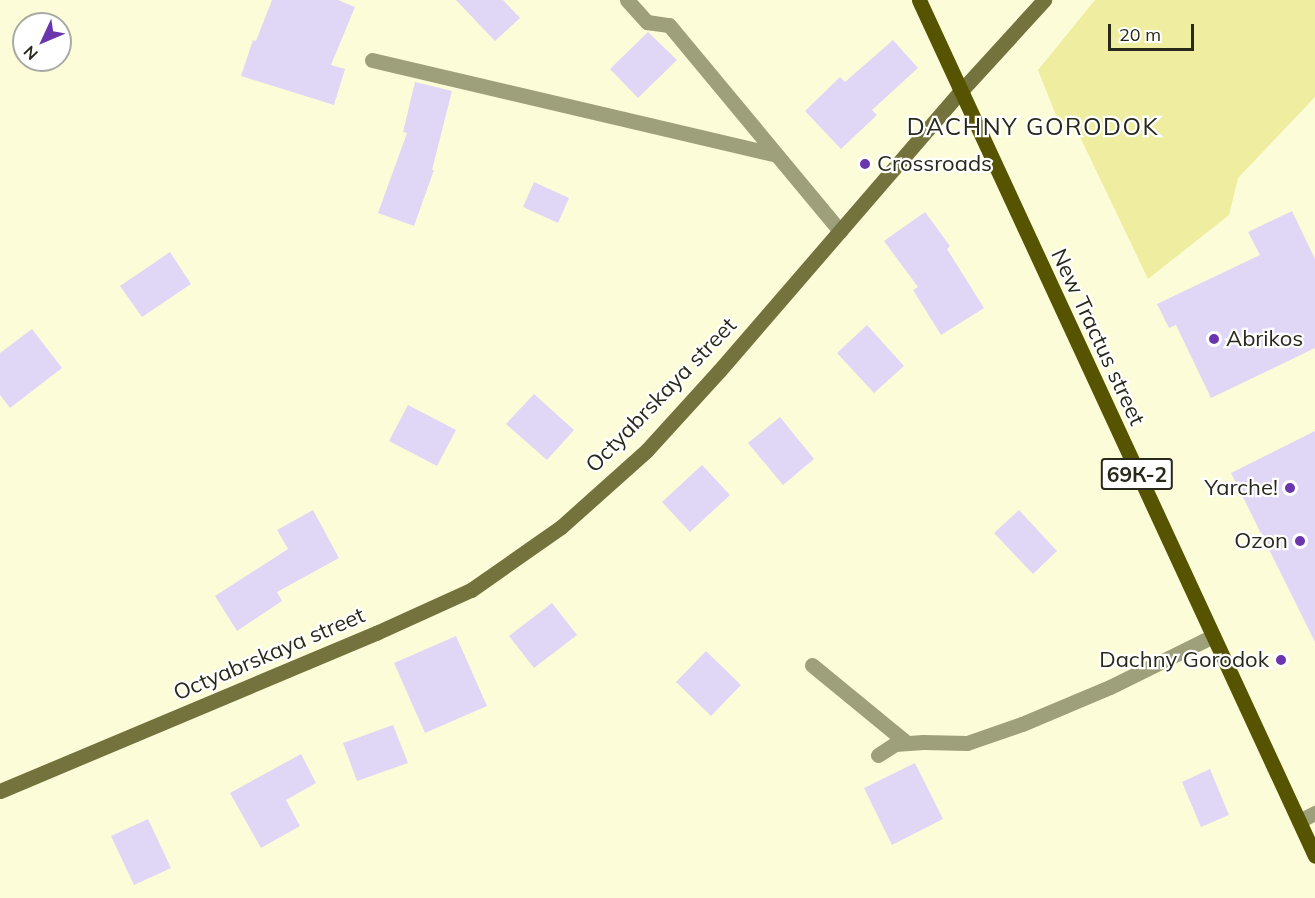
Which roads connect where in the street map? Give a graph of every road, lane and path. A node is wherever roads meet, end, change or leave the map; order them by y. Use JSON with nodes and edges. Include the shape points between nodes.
{"nodes":[{"id":1,"x":627,"y":0,"type":"edge"},
{"id":2,"x":919,"y":0,"type":"edge"},
{"id":3,"x":1044,"y":0,"type":"edge"},
{"id":4,"x":372,"y":60,"type":"dead end"},
{"id":5,"x":960,"y":92,"type":"junction"},
{"id":6,"x":776,"y":155,"type":"junction"},
{"id":7,"x":840,"y":231,"type":"junction"},
{"id":8,"x":1213,"y":636,"type":"junction"},
{"id":9,"x":812,"y":665,"type":"dead end"},
{"id":10,"x":907,"y":743,"type":"junction"},
{"id":11,"x":878,"y":755,"type":"dead end"},
{"id":12,"x":0,"y":791,"type":"edge"},
{"id":13,"x":1315,"y":813,"type":"edge"},
{"id":14,"x":1299,"y":821,"type":"junction"},
{"id":15,"x":1315,"y":856,"type":"edge"}],
"edges":[{"from":1,"to":6,"type":"street","via":[[647,22],[669,25]]},
{"from":2,"to":5,"type":"main road","name":"New Tractus street","number":"69К-2"},
{"from":3,"to":5,"type":"street","name":"Octyabrskaya street"},
{"from":4,"to":6,"type":"street"},
{"from":5,"to":7,"type":"street","name":"Octyabrskaya street"},
{"from":5,"to":8,"type":"main road","name":"New Tractus street","number":"69К-2"},
{"from":6,"to":7,"type":"street"},
{"from":7,"to":12,"type":"street","name":"Octyabrskaya street","via":[[647,450],[561,527],[471,590]]},
{"from":8,"to":10,"type":"street","via":[[1110,687],[1022,724],[967,743]]},
{"from":8,"to":14,"type":"main road","name":"New Tractus street","number":"69К-2"},
{"from":9,"to":10,"type":"street"},
{"from":10,"to":11,"type":"street","via":[[895,744]]},
{"from":13,"to":14,"type":"street"},
{"from":14,"to":15,"type":"main road","name":"New Tractus street","number":"69К-2"}]}
